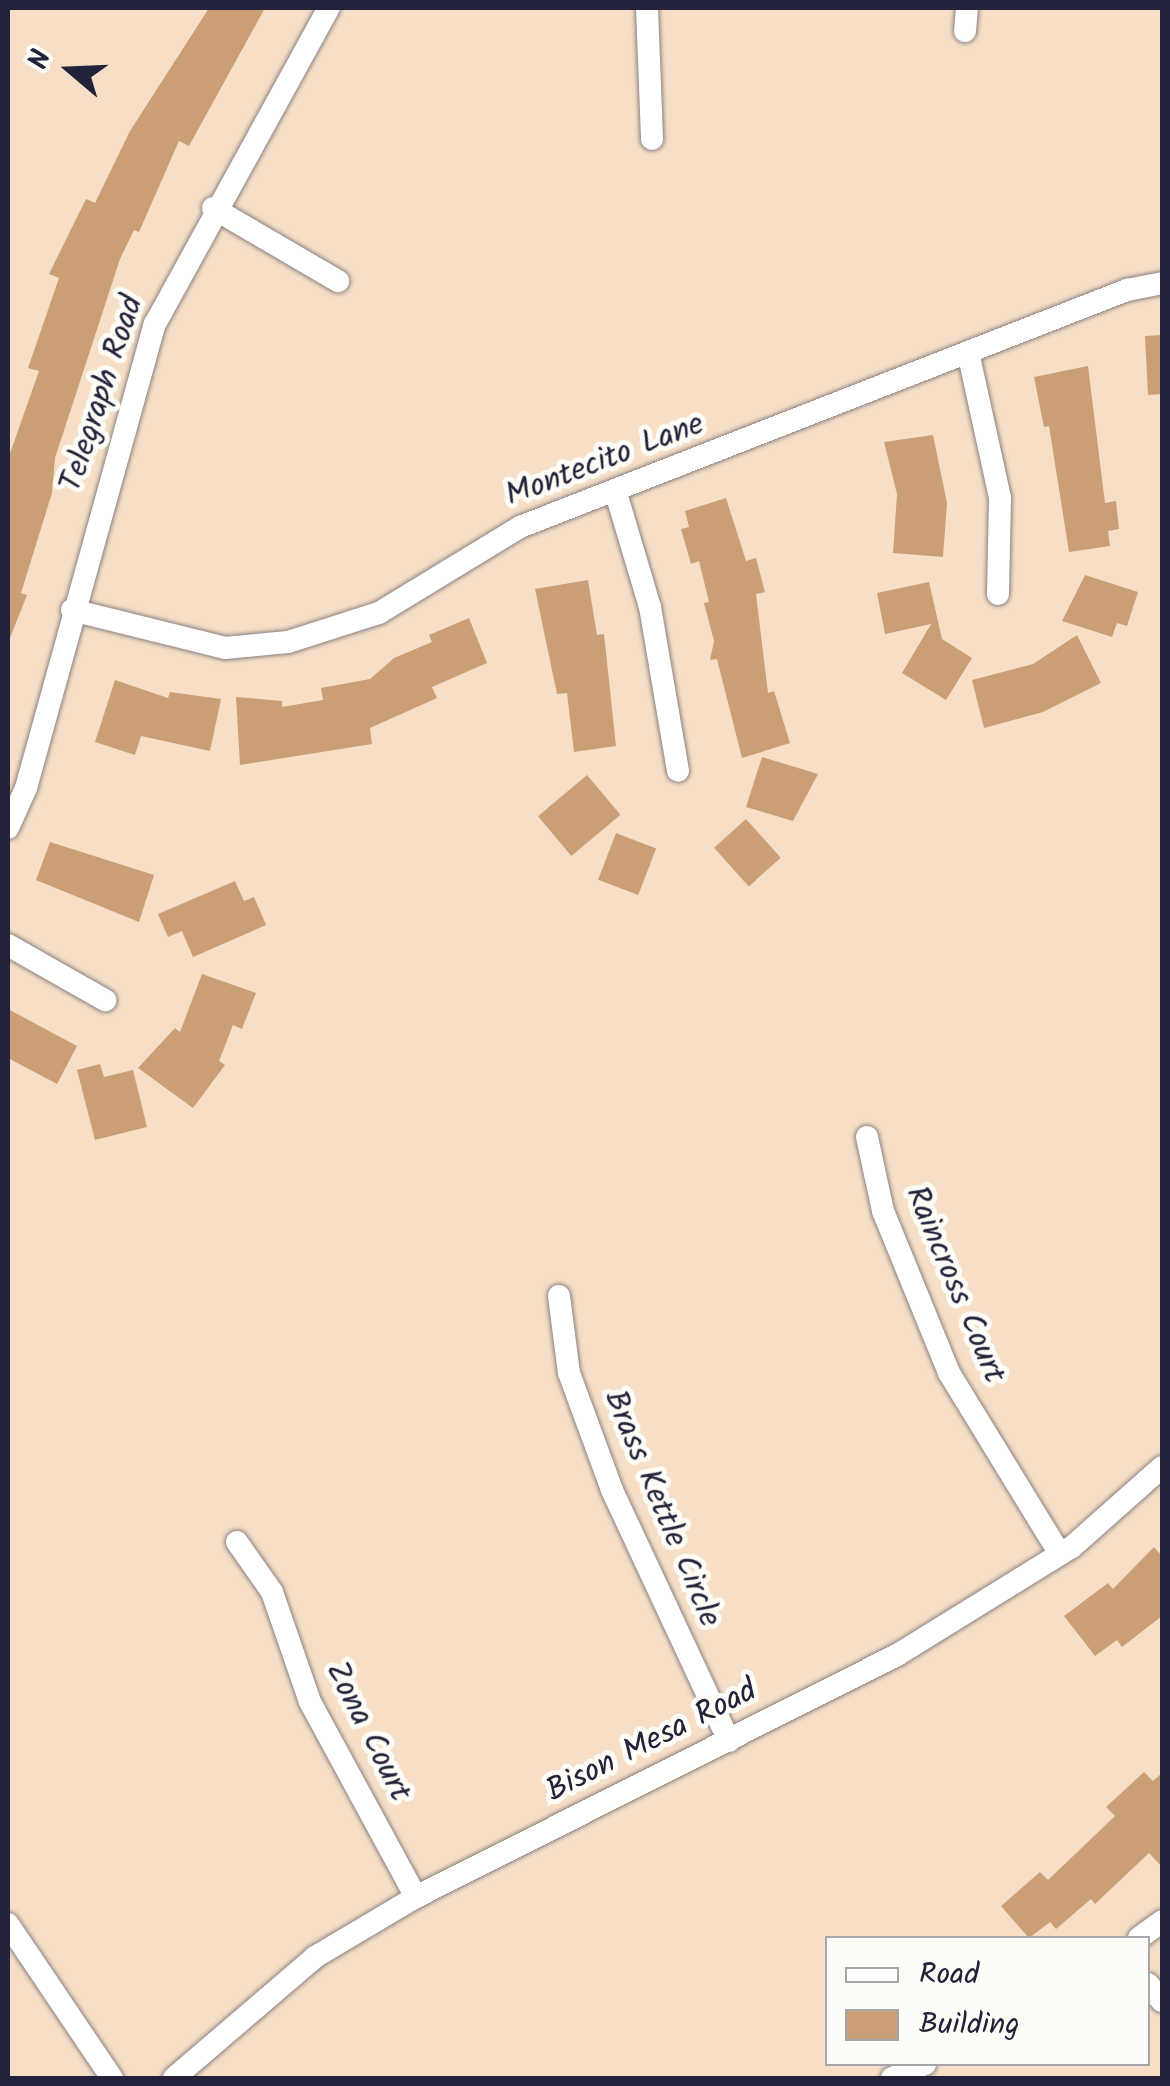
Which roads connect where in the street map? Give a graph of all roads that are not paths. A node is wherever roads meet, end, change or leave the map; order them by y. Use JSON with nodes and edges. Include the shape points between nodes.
{"nodes":[{"id":1,"x":328,"y":8,"type":"edge"},
{"id":2,"x":648,"y":8,"type":"edge"},
{"id":3,"x":652,"y":138,"type":"dead end"},
{"id":4,"x":213,"y":208,"type":"junction"},
{"id":5,"x":338,"y":281,"type":"dead end"},
{"id":6,"x":1162,"y":283,"type":"edge"},
{"id":7,"x":968,"y":352,"type":"junction"},
{"id":8,"x":616,"y":493,"type":"junction"},
{"id":9,"x":998,"y":594,"type":"dead end"},
{"id":10,"x":72,"y":610,"type":"junction"},
{"id":11,"x":678,"y":771,"type":"dead end"},
{"id":12,"x":8,"y":828,"type":"edge"},
{"id":13,"x":8,"y":945,"type":"edge"},
{"id":14,"x":105,"y":1000,"type":"dead end"},
{"id":15,"x":868,"y":1137,"type":"dead end"},
{"id":16,"x":559,"y":1296,"type":"dead end"},
{"id":17,"x":1162,"y":1467,"type":"edge"},
{"id":18,"x":237,"y":1542,"type":"dead end"},
{"id":19,"x":1060,"y":1554,"type":"junction"},
{"id":20,"x":728,"y":1741,"type":"junction"},
{"id":21,"x":416,"y":1896,"type":"junction"},
{"id":22,"x":1162,"y":1921,"type":"edge"},
{"id":23,"x":8,"y":1924,"type":"edge"},
{"id":24,"x":1141,"y":1936,"type":"edge"},
{"id":25,"x":920,"y":2066,"type":"edge"},
{"id":26,"x":112,"y":2078,"type":"edge"},
{"id":27,"x":174,"y":2078,"type":"edge"},
{"id":28,"x":892,"y":2078,"type":"edge"}],
"edges":[{"from":1,"to":4,"type":"street","name":"Telegraph Road"},
{"from":2,"to":3,"type":"street"},
{"from":4,"to":5,"type":"street"},
{"from":4,"to":10,"type":"street","name":"Telegraph Road","via":[[155,324]]},
{"from":6,"to":7,"type":"street","name":"Montecito Lane"},
{"from":7,"to":8,"type":"street","name":"Montecito Lane"},
{"from":7,"to":9,"type":"street","via":[[1000,498]]},
{"from":8,"to":10,"type":"street","name":"Montecito Lane","via":[[520,526],[379,613],[288,642],[225,648]]},
{"from":8,"to":11,"type":"street","via":[[650,607]]},
{"from":10,"to":12,"type":"street","name":"Telegraph Road","via":[[26,788]]},
{"from":13,"to":14,"type":"street"},
{"from":15,"to":19,"type":"street","name":"Raincross Court","via":[[883,1211],[949,1373]]},
{"from":16,"to":20,"type":"street","name":"Brass Kettle Circle","via":[[569,1373],[612,1490]]},
{"from":17,"to":19,"type":"street","name":"Bison Mesa Road"},
{"from":18,"to":21,"type":"street","name":"Zona Court","via":[[272,1592],[310,1702]]},
{"from":19,"to":20,"type":"street","name":"Bison Mesa Road","via":[[897,1655]]},
{"from":20,"to":21,"type":"street","name":"Bison Mesa Road"},
{"from":21,"to":27,"type":"street","name":"Bison Mesa Road","via":[[315,1957]]},
{"from":22,"to":24,"type":"street"},
{"from":23,"to":26,"type":"street"},
{"from":25,"to":28,"type":"street"}]}
